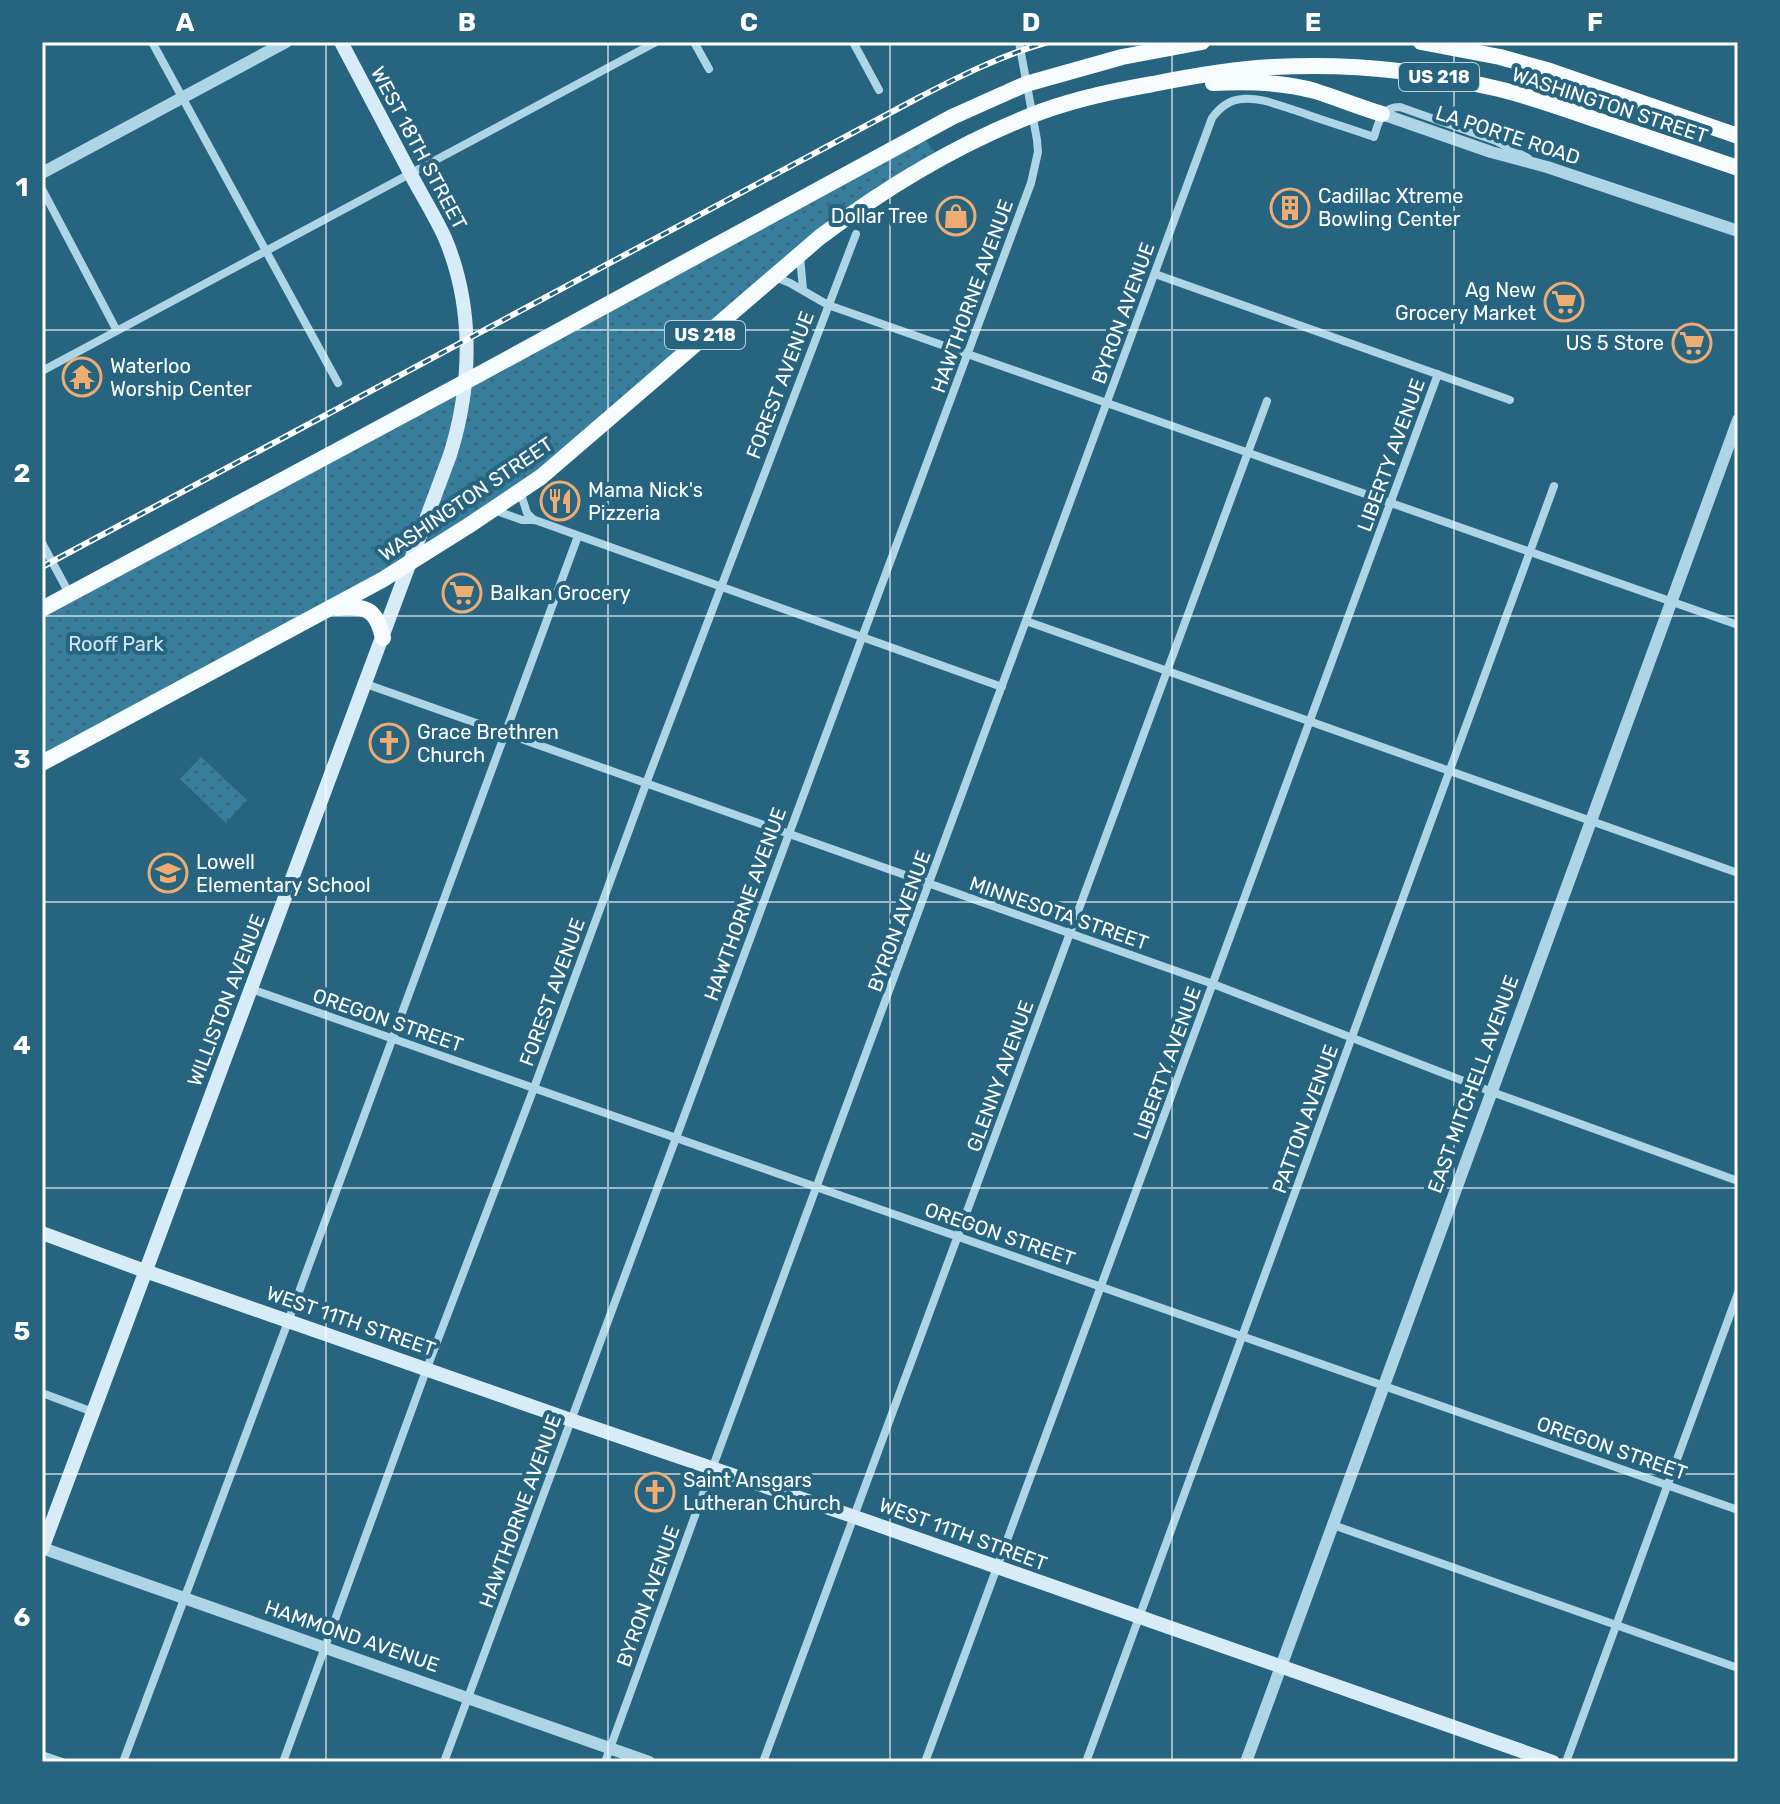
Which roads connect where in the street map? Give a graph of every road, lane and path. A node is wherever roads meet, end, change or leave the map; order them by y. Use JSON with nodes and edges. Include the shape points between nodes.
{"nodes":[{"id":1,"x":152,"y":42,"type":"edge"},
{"id":2,"x":286,"y":42,"type":"edge"},
{"id":3,"x":341,"y":42,"type":"edge"},
{"id":4,"x":656,"y":42,"type":"edge"},
{"id":5,"x":694,"y":42,"type":"edge"},
{"id":6,"x":853,"y":42,"type":"edge"},
{"id":7,"x":1202,"y":42,"type":"edge"},
{"id":8,"x":1421,"y":42,"type":"edge"},
{"id":9,"x":1019,"y":46,"type":"edge"},
{"id":10,"x":709,"y":69,"type":"dead end"},
{"id":11,"x":1026,"y":84,"type":"junction"},
{"id":12,"x":1128,"y":88,"type":"junction"},
{"id":13,"x":879,"y":90,"type":"dead end"},
{"id":14,"x":183,"y":98,"type":"junction"},
{"id":15,"x":1033,"y":114,"type":"junction"},
{"id":16,"x":1382,"y":114,"type":"junction"},
{"id":17,"x":1738,"y":136,"type":"edge"},
{"id":18,"x":1738,"y":168,"type":"edge"},
{"id":19,"x":42,"y":173,"type":"edge"},
{"id":20,"x":410,"y":173,"type":"junction"},
{"id":21,"x":42,"y":189,"type":"edge"},
{"id":22,"x":1738,"y":231,"type":"edge"},
{"id":23,"x":856,"y":234,"type":"dead end"},
{"id":24,"x":266,"y":251,"type":"junction"},
{"id":25,"x":800,"y":256,"type":"junction"},
{"id":26,"x":1155,"y":274,"type":"junction"},
{"id":27,"x":775,"y":277,"type":"junction"},
{"id":28,"x":803,"y":290,"type":"junction"},
{"id":29,"x":828,"y":305,"type":"junction"},
{"id":30,"x":465,"y":322,"type":"joint"},
{"id":31,"x":117,"y":331,"type":"junction"},
{"id":32,"x":968,"y":354,"type":"junction"},
{"id":33,"x":42,"y":371,"type":"edge"},
{"id":34,"x":1438,"y":374,"type":"junction"},
{"id":35,"x":465,"y":382,"type":"junction"},
{"id":36,"x":338,"y":383,"type":"dead end"},
{"id":37,"x":1510,"y":400,"type":"dead end"},
{"id":38,"x":1267,"y":401,"type":"dead end"},
{"id":39,"x":1107,"y":403,"type":"junction"},
{"id":40,"x":1738,"y":420,"type":"edge"},
{"id":41,"x":1248,"y":453,"type":"junction"},
{"id":42,"x":1554,"y":486,"type":"dead end"},
{"id":43,"x":520,"y":491,"type":"junction"},
{"id":44,"x":1390,"y":503,"type":"junction"},
{"id":45,"x":493,"y":510,"type":"junction"},
{"id":46,"x":535,"y":520,"type":"junction"},
{"id":47,"x":578,"y":536,"type":"junction"},
{"id":48,"x":42,"y":543,"type":"edge"},
{"id":49,"x":1530,"y":552,"type":"junction"},
{"id":50,"x":410,"y":564,"type":"junction"},
{"id":51,"x":720,"y":586,"type":"junction"},
{"id":52,"x":70,"y":595,"type":"junction"},
{"id":53,"x":1672,"y":602,"type":"junction"},
{"id":54,"x":331,"y":608,"type":"junction"},
{"id":55,"x":42,"y":609,"type":"edge"},
{"id":56,"x":1026,"y":621,"type":"junction"},
{"id":57,"x":1738,"y":625,"type":"edge"},
{"id":58,"x":861,"y":636,"type":"junction"},
{"id":59,"x":383,"y":638,"type":"junction"},
{"id":60,"x":1167,"y":670,"type":"junction"},
{"id":61,"x":366,"y":684,"type":"junction"},
{"id":62,"x":1002,"y":687,"type":"junction"},
{"id":63,"x":1309,"y":721,"type":"junction"},
{"id":64,"x":503,"y":734,"type":"junction"},
{"id":65,"x":42,"y":763,"type":"edge"},
{"id":66,"x":1450,"y":770,"type":"junction"},
{"id":67,"x":645,"y":785,"type":"junction"},
{"id":68,"x":1591,"y":821,"type":"junction"},
{"id":69,"x":788,"y":834,"type":"junction"},
{"id":70,"x":1737,"y":869,"type":"edge"},
{"id":71,"x":929,"y":885,"type":"junction"},
{"id":72,"x":1070,"y":934,"type":"junction"},
{"id":73,"x":1213,"y":984,"type":"junction"},
{"id":74,"x":251,"y":989,"type":"junction"},
{"id":75,"x":392,"y":1038,"type":"junction"},
{"id":76,"x":1352,"y":1038,"type":"junction"},
{"id":77,"x":534,"y":1088,"type":"junction"},
{"id":78,"x":1492,"y":1092,"type":"junction"},
{"id":79,"x":677,"y":1138,"type":"junction"},
{"id":80,"x":1738,"y":1181,"type":"edge"},
{"id":81,"x":817,"y":1187,"type":"junction"},
{"id":82,"x":42,"y":1233,"type":"edge"},
{"id":83,"x":958,"y":1236,"type":"junction"},
{"id":84,"x":145,"y":1271,"type":"junction"},
{"id":85,"x":1101,"y":1286,"type":"junction"},
{"id":86,"x":1738,"y":1293,"type":"edge"},
{"id":87,"x":289,"y":1320,"type":"junction"},
{"id":88,"x":1243,"y":1336,"type":"junction"},
{"id":89,"x":427,"y":1368,"type":"junction"},
{"id":90,"x":1384,"y":1386,"type":"junction"},
{"id":91,"x":42,"y":1393,"type":"edge"},
{"id":92,"x":93,"y":1412,"type":"junction"},
{"id":93,"x":571,"y":1420,"type":"junction"},
{"id":94,"x":712,"y":1469,"type":"junction"},
{"id":95,"x":1668,"y":1485,"type":"junction"},
{"id":96,"x":1738,"y":1510,"type":"edge"},
{"id":97,"x":855,"y":1517,"type":"junction"},
{"id":98,"x":1333,"y":1525,"type":"junction"},
{"id":99,"x":42,"y":1549,"type":"edge"},
{"id":100,"x":998,"y":1568,"type":"junction"},
{"id":101,"x":183,"y":1598,"type":"junction"},
{"id":102,"x":1139,"y":1617,"type":"junction"},
{"id":103,"x":1616,"y":1625,"type":"junction"},
{"id":104,"x":326,"y":1648,"type":"junction"},
{"id":105,"x":1281,"y":1667,"type":"junction"},
{"id":106,"x":1738,"y":1668,"type":"edge"},
{"id":107,"x":468,"y":1698,"type":"junction"},
{"id":108,"x":610,"y":1748,"type":"junction"},
{"id":109,"x":42,"y":1755,"type":"edge"},
{"id":110,"x":62,"y":1762,"type":"edge"},
{"id":111,"x":123,"y":1762,"type":"edge"},
{"id":112,"x":283,"y":1762,"type":"edge"},
{"id":113,"x":444,"y":1762,"type":"edge"},
{"id":114,"x":605,"y":1762,"type":"edge"},
{"id":115,"x":649,"y":1762,"type":"edge"},
{"id":116,"x":763,"y":1762,"type":"edge"},
{"id":117,"x":925,"y":1762,"type":"edge"},
{"id":118,"x":1086,"y":1762,"type":"edge"},
{"id":119,"x":1246,"y":1762,"type":"edge"},
{"id":120,"x":1553,"y":1762,"type":"edge"},
{"id":121,"x":1566,"y":1762,"type":"edge"}],
"edges":[{"from":1,"to":14,"type":"street"},
{"from":2,"to":14,"type":"street"},
{"from":3,"to":20,"type":"main road","name":"WEST 18TH STREET"},
{"from":4,"to":20,"type":"street"},
{"from":5,"to":10,"type":"street"},
{"from":6,"to":13,"type":"street"},
{"from":7,"to":11,"type":"highway"},
{"from":8,"to":17,"type":"highway","name":"WASHINGTON STREET","number":"US 218","via":[[1550,71]]},
{"from":9,"to":11,"type":"street","name":"HAWTHORNE AVENUE"},
{"from":11,"to":15,"type":"street","name":"HAWTHORNE AVENUE"},
{"from":11,"to":35,"type":"highway","via":[[942,123]]},
{"from":12,"to":15,"type":"highway","name":"WASHINGTON STREET","number":"US 218"},
{"from":12,"to":16,"type":"highway","via":[[1268,83],[1314,91]]},
{"from":12,"to":18,"type":"highway","name":"WASHINGTON STREET","number":"US 218","via":[[1271,67],[1423,74],[1541,101]]},
{"from":14,"to":19,"type":"street"},
{"from":14,"to":24,"type":"street"},
{"from":15,"to":25,"type":"highway","name":"WASHINGTON STREET","number":"US 218","via":[[911,175],[848,216]]},
{"from":15,"to":32,"type":"street","name":"HAWTHORNE AVENUE","via":[[1035,167]]},
{"from":16,"to":22,"type":"street","name":"LA PORTE ROAD"},
{"from":16,"to":26,"type":"street","name":"BYRON AVENUE","via":[[1374,137],[1262,100],[1234,100],[1218,110]]},
{"from":20,"to":24,"type":"street"},
{"from":20,"to":30,"type":"main road","name":"WEST 18TH STREET","via":[[452,257]]},
{"from":21,"to":31,"type":"street"},
{"from":23,"to":29,"type":"street","name":"FOREST AVENUE"},
{"from":24,"to":31,"type":"street"},
{"from":24,"to":36,"type":"street"},
{"from":25,"to":27,"type":"highway","name":"WASHINGTON STREET","number":"US 218"},
{"from":25,"to":28,"type":"street"},
{"from":26,"to":34,"type":"street"},
{"from":26,"to":39,"type":"street","name":"BYRON AVENUE"},
{"from":27,"to":28,"type":"street"},
{"from":27,"to":43,"type":"highway","name":"WASHINGTON STREET","number":"US 218"},
{"from":28,"to":29,"type":"street"},
{"from":29,"to":32,"type":"street"},
{"from":29,"to":51,"type":"street","name":"FOREST AVENUE"},
{"from":30,"to":35,"type":"main road","name":"WILLISTON AVENUE"},
{"from":31,"to":33,"type":"street"},
{"from":32,"to":39,"type":"street"},
{"from":32,"to":58,"type":"street","name":"HAWTHORNE AVENUE"},
{"from":34,"to":37,"type":"street"},
{"from":34,"to":44,"type":"street","name":"LIBERTY AVENUE"},
{"from":35,"to":50,"type":"main road","name":"WILLISTON AVENUE","via":[[450,455]]},
{"from":35,"to":52,"type":"highway"},
{"from":38,"to":41,"type":"street","name":"GLENNY AVENUE"},
{"from":39,"to":41,"type":"street"},
{"from":39,"to":56,"type":"street","name":"BYRON AVENUE"},
{"from":40,"to":53,"type":"street","name":"EAST MITCHELL AVENUE"},
{"from":41,"to":44,"type":"street"},
{"from":41,"to":60,"type":"street","name":"GLENNY AVENUE"},
{"from":42,"to":49,"type":"street","name":"PATTON AVENUE"},
{"from":43,"to":45,"type":"highway","name":"WASHINGTON STREET","number":"US 218"},
{"from":43,"to":46,"type":"street"},
{"from":44,"to":49,"type":"street"},
{"from":44,"to":63,"type":"street","name":"LIBERTY AVENUE"},
{"from":45,"to":46,"type":"street"},
{"from":45,"to":50,"type":"highway","name":"WASHINGTON STREET","number":"US 218"},
{"from":46,"to":47,"type":"street"},
{"from":47,"to":51,"type":"street"},
{"from":47,"to":64,"type":"street"},
{"from":48,"to":52,"type":"street"},
{"from":49,"to":53,"type":"street"},
{"from":49,"to":66,"type":"street","name":"PATTON AVENUE"},
{"from":50,"to":54,"type":"highway","name":"WASHINGTON STREET","number":"US 218"},
{"from":50,"to":59,"type":"main road","name":"WILLISTON AVENUE"},
{"from":51,"to":58,"type":"street"},
{"from":51,"to":67,"type":"street","name":"FOREST AVENUE"},
{"from":52,"to":55,"type":"highway"},
{"from":53,"to":57,"type":"street"},
{"from":53,"to":68,"type":"street","name":"EAST MITCHELL AVENUE"},
{"from":54,"to":59,"type":"highway","via":[[368,610]]},
{"from":54,"to":65,"type":"highway","name":"WASHINGTON STREET","number":"US 218"},
{"from":56,"to":60,"type":"street"},
{"from":56,"to":62,"type":"street","name":"BYRON AVENUE"},
{"from":58,"to":62,"type":"street"},
{"from":58,"to":69,"type":"street","name":"HAWTHORNE AVENUE"},
{"from":59,"to":61,"type":"main road","name":"WILLISTON AVENUE"},
{"from":60,"to":63,"type":"street"},
{"from":60,"to":72,"type":"street","name":"GLENNY AVENUE"},
{"from":61,"to":64,"type":"street","name":"MINNESOTA STREET"},
{"from":61,"to":74,"type":"main road","name":"WILLISTON AVENUE"},
{"from":62,"to":71,"type":"street","name":"BYRON AVENUE"},
{"from":63,"to":66,"type":"street"},
{"from":63,"to":73,"type":"street","name":"LIBERTY AVENUE"},
{"from":64,"to":67,"type":"street","name":"MINNESOTA STREET"},
{"from":64,"to":75,"type":"street"},
{"from":66,"to":68,"type":"street"},
{"from":66,"to":76,"type":"street","name":"PATTON AVENUE"},
{"from":67,"to":69,"type":"street","name":"MINNESOTA STREET"},
{"from":67,"to":77,"type":"street","name":"FOREST AVENUE"},
{"from":68,"to":70,"type":"street"},
{"from":68,"to":78,"type":"street","name":"EAST MITCHELL AVENUE"},
{"from":69,"to":71,"type":"street","name":"MINNESOTA STREET"},
{"from":69,"to":79,"type":"street","name":"HAWTHORNE AVENUE"},
{"from":71,"to":72,"type":"street","name":"MINNESOTA STREET"},
{"from":71,"to":81,"type":"street","name":"BYRON AVENUE"},
{"from":72,"to":73,"type":"street","name":"MINNESOTA STREET"},
{"from":72,"to":83,"type":"street","name":"GLENNY AVENUE"},
{"from":73,"to":76,"type":"street","name":"MINNESOTA STREET"},
{"from":73,"to":85,"type":"street","name":"LIBERTY AVENUE"},
{"from":74,"to":75,"type":"street","name":"OREGON STREET"},
{"from":74,"to":84,"type":"main road","name":"WILLISTON AVENUE"},
{"from":75,"to":77,"type":"street","name":"OREGON STREET"},
{"from":75,"to":87,"type":"street"},
{"from":76,"to":78,"type":"street","name":"MINNESOTA STREET"},
{"from":76,"to":88,"type":"street","name":"PATTON AVENUE"},
{"from":77,"to":79,"type":"street","name":"OREGON STREET"},
{"from":77,"to":89,"type":"street","name":"FOREST AVENUE"},
{"from":78,"to":80,"type":"street","name":"MINNESOTA STREET"},
{"from":78,"to":90,"type":"street","name":"EAST MITCHELL AVENUE"},
{"from":79,"to":81,"type":"street","name":"OREGON STREET"},
{"from":79,"to":93,"type":"street","name":"HAWTHORNE AVENUE"},
{"from":81,"to":83,"type":"street","name":"OREGON STREET"},
{"from":81,"to":94,"type":"street","name":"BYRON AVENUE"},
{"from":82,"to":84,"type":"main road","name":"WEST 11TH STREET"},
{"from":83,"to":85,"type":"street","name":"OREGON STREET"},
{"from":83,"to":97,"type":"street","name":"GLENNY AVENUE"},
{"from":84,"to":87,"type":"main road","name":"WEST 11TH STREET"},
{"from":84,"to":92,"type":"main road","name":"WILLISTON AVENUE"},
{"from":85,"to":88,"type":"street","name":"OREGON STREET"},
{"from":85,"to":100,"type":"street","name":"LIBERTY AVENUE"},
{"from":86,"to":95,"type":"street"},
{"from":87,"to":89,"type":"main road","name":"WEST 11TH STREET"},
{"from":87,"to":101,"type":"street"},
{"from":88,"to":90,"type":"street","name":"OREGON STREET"},
{"from":88,"to":102,"type":"street","name":"PATTON AVENUE"},
{"from":89,"to":93,"type":"main road","name":"WEST 11TH STREET"},
{"from":89,"to":104,"type":"street","name":"FOREST AVENUE"},
{"from":90,"to":95,"type":"street","name":"OREGON STREET"},
{"from":90,"to":98,"type":"street","name":"EAST MITCHELL AVENUE"},
{"from":91,"to":92,"type":"street"},
{"from":92,"to":99,"type":"main road","name":"WILLISTON AVENUE"},
{"from":93,"to":94,"type":"main road","name":"WEST 11TH STREET"},
{"from":93,"to":107,"type":"street","name":"HAWTHORNE AVENUE"},
{"from":94,"to":97,"type":"main road","name":"WEST 11TH STREET"},
{"from":94,"to":108,"type":"street","name":"BYRON AVENUE"},
{"from":95,"to":96,"type":"street","name":"OREGON STREET"},
{"from":95,"to":103,"type":"street"},
{"from":97,"to":100,"type":"main road","name":"WEST 11TH STREET"},
{"from":97,"to":116,"type":"street","name":"GLENNY AVENUE"},
{"from":98,"to":103,"type":"street"},
{"from":98,"to":105,"type":"street","name":"EAST MITCHELL AVENUE"},
{"from":99,"to":101,"type":"street","name":"HAMMOND AVENUE"},
{"from":100,"to":102,"type":"main road","name":"WEST 11TH STREET"},
{"from":100,"to":117,"type":"street","name":"LIBERTY AVENUE"},
{"from":101,"to":104,"type":"street","name":"HAMMOND AVENUE"},
{"from":101,"to":111,"type":"street"},
{"from":102,"to":105,"type":"main road","name":"WEST 11TH STREET"},
{"from":102,"to":118,"type":"street","name":"PATTON AVENUE"},
{"from":103,"to":106,"type":"street"},
{"from":103,"to":121,"type":"street"},
{"from":104,"to":107,"type":"street","name":"HAMMOND AVENUE"},
{"from":104,"to":112,"type":"street","name":"FOREST AVENUE"},
{"from":105,"to":119,"type":"street","name":"EAST MITCHELL AVENUE"},
{"from":105,"to":120,"type":"main road","name":"WEST 11TH STREET"},
{"from":107,"to":108,"type":"street","name":"HAMMOND AVENUE"},
{"from":107,"to":113,"type":"street","name":"HAWTHORNE AVENUE"},
{"from":108,"to":114,"type":"street","name":"BYRON AVENUE"},
{"from":108,"to":115,"type":"street","name":"HAMMOND AVENUE"},
{"from":109,"to":110,"type":"street"}]}
